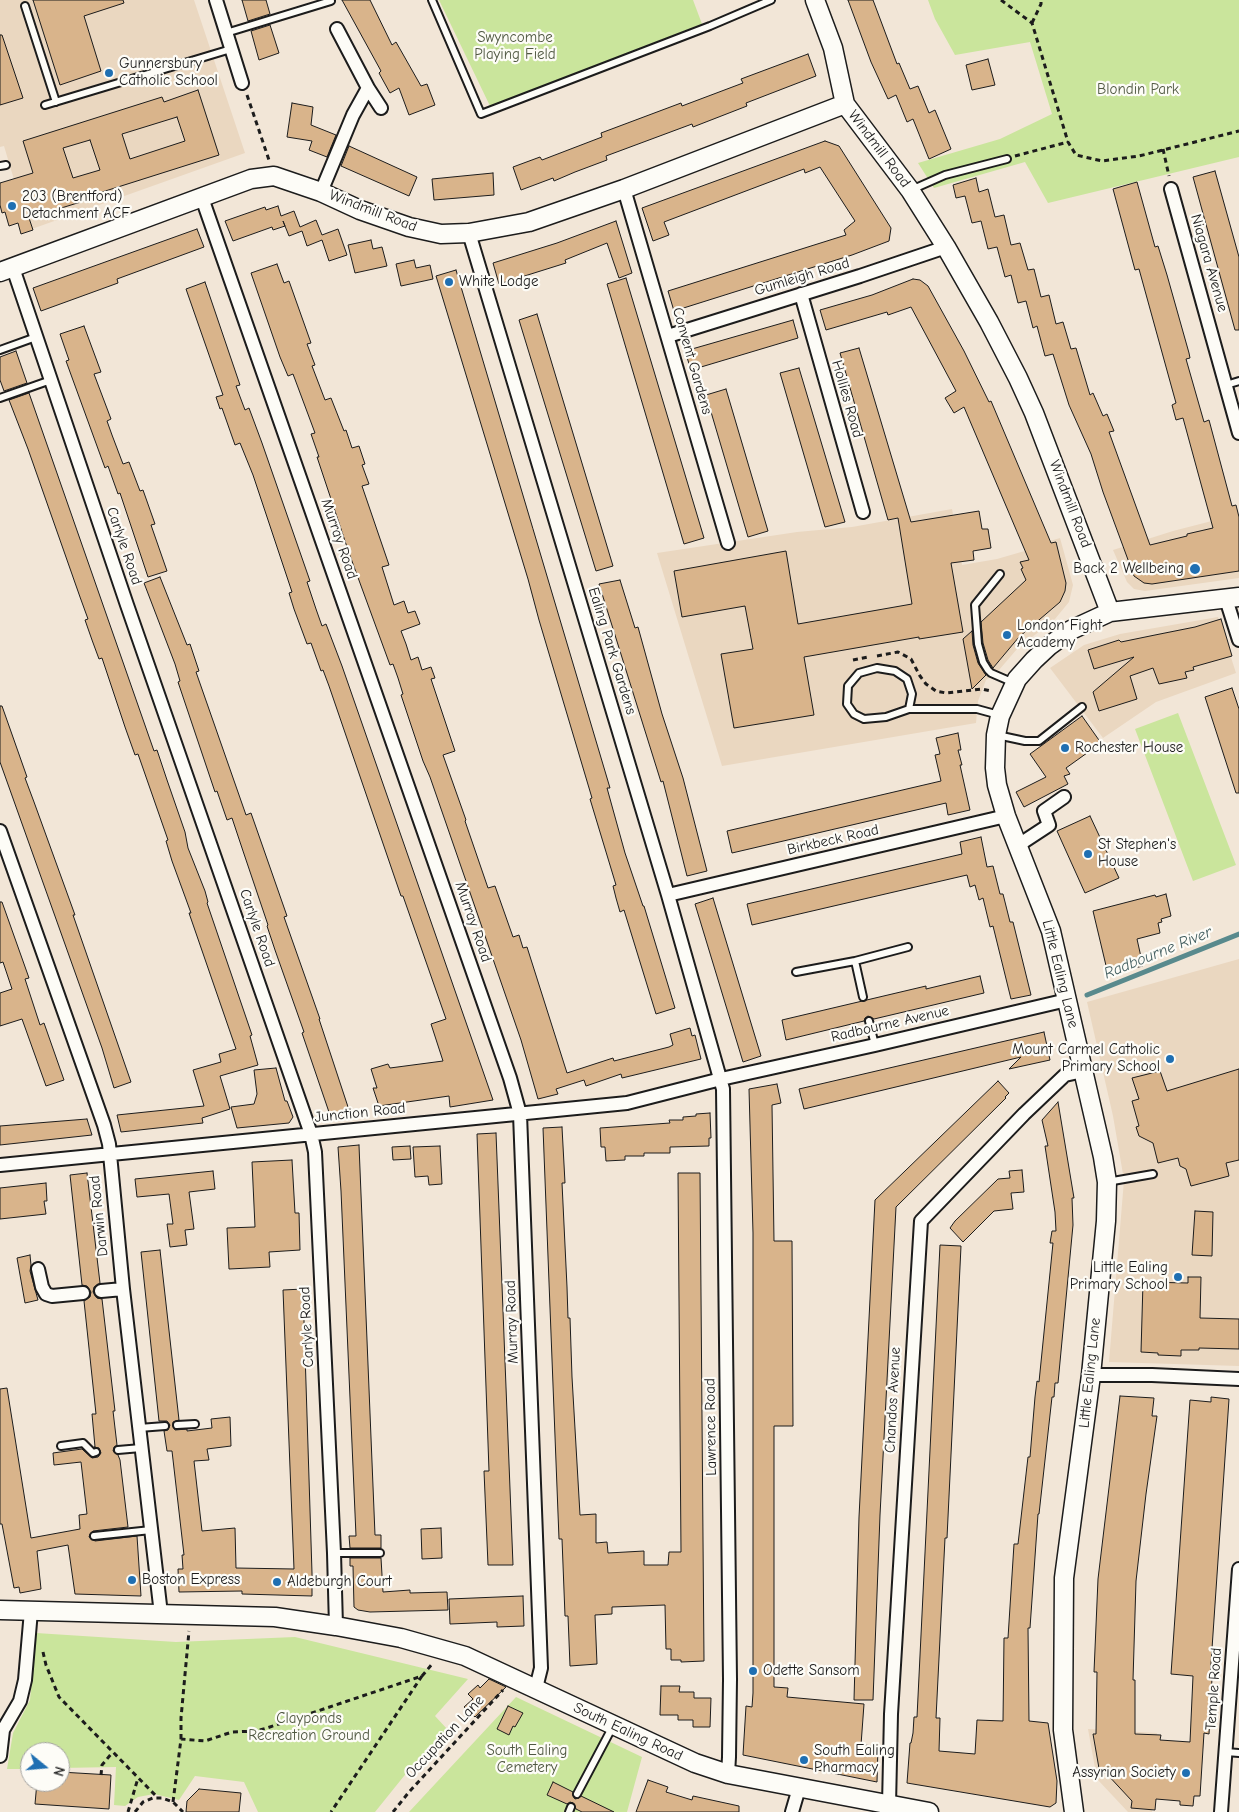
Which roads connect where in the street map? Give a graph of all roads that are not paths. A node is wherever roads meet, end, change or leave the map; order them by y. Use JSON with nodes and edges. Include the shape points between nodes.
{"nodes":[{"id":1,"x":216,"y":0,"type":"edge"},
{"id":2,"x":432,"y":0,"type":"edge"},
{"id":3,"x":771,"y":0,"type":"edge"},
{"id":4,"x":815,"y":0,"type":"edge"},
{"id":5,"x":331,"y":1,"type":"dead end"},
{"id":6,"x":25,"y":6,"type":"dead end"},
{"id":7,"x":338,"y":29,"type":"dead end"},
{"id":8,"x":226,"y":33,"type":"junction"},
{"id":9,"x":231,"y":49,"type":"junction"},
{"id":10,"x":242,"y":82,"type":"road end"},
{"id":11,"x":368,"y":88,"type":"junction"},
{"id":12,"x":56,"y":102,"type":"junction"},
{"id":13,"x":845,"y":104,"type":"junction"},
{"id":14,"x":45,"y":105,"type":"dead end"},
{"id":15,"x":381,"y":108,"type":"dead end"},
{"id":16,"x":1008,"y":159,"type":"road end"},
{"id":17,"x":624,"y":189,"type":"junction"},
{"id":18,"x":1171,"y":189,"type":"road end"},
{"id":19,"x":910,"y":190,"type":"junction"},
{"id":20,"x":321,"y":192,"type":"junction"},
{"id":21,"x":202,"y":198,"type":"junction"},
{"id":22,"x":469,"y":233,"type":"junction"},
{"id":23,"x":946,"y":247,"type":"junction"},
{"id":24,"x":6,"y":270,"type":"edge"},
{"id":25,"x":801,"y":294,"type":"junction"},
{"id":26,"x":668,"y":336,"type":"junction"},
{"id":27,"x":36,"y":337,"type":"junction"},
{"id":28,"x":0,"y":350,"type":"edge"},
{"id":29,"x":51,"y":380,"type":"junction"},
{"id":30,"x":1239,"y":382,"type":"edge"},
{"id":31,"x":1226,"y":384,"type":"junction"},
{"id":32,"x":0,"y":398,"type":"edge"},
{"id":33,"x":1239,"y":433,"type":"edge"},
{"id":34,"x":863,"y":512,"type":"dead end"},
{"id":35,"x":728,"y":543,"type":"dead end"},
{"id":36,"x":1000,"y":574,"type":"dead end"},
{"id":37,"x":1232,"y":598,"type":"edge"},
{"id":38,"x":1110,"y":612,"type":"junction"},
{"id":39,"x":1239,"y":640,"type":"edge"},
{"id":40,"x":1015,"y":683,"type":"junction"},
{"id":41,"x":1082,"y":707,"type":"dead end"},
{"id":42,"x":909,"y":709,"type":"junction"},
{"id":43,"x":1000,"y":716,"type":"junction"},
{"id":44,"x":996,"y":735,"type":"junction"},
{"id":45,"x":1064,"y":797,"type":"dead end"},
{"id":46,"x":1006,"y":816,"type":"junction"},
{"id":47,"x":0,"y":831,"type":"edge"},
{"id":48,"x":1017,"y":846,"type":"junction"},
{"id":49,"x":668,"y":894,"type":"junction"},
{"id":50,"x":908,"y":947,"type":"dead end"},
{"id":51,"x":855,"y":961,"type":"junction"},
{"id":52,"x":796,"y":972,"type":"dead end"},
{"id":53,"x":863,"y":997,"type":"dead end"},
{"id":54,"x":1067,"y":1000,"type":"junction"},
{"id":55,"x":869,"y":1021,"type":"dead end"},
{"id":56,"x":875,"y":1046,"type":"junction"},
{"id":57,"x":1083,"y":1071,"type":"junction"},
{"id":58,"x":721,"y":1079,"type":"junction"},
{"id":59,"x":520,"y":1114,"type":"junction"},
{"id":60,"x":311,"y":1134,"type":"junction"},
{"id":61,"x":109,"y":1155,"type":"junction"},
{"id":62,"x":0,"y":1165,"type":"edge"},
{"id":63,"x":1153,"y":1174,"type":"dead end"},
{"id":64,"x":1107,"y":1182,"type":"junction"},
{"id":65,"x":38,"y":1269,"type":"dead end"},
{"id":66,"x":123,"y":1289,"type":"junction"},
{"id":67,"x":101,"y":1291,"type":"dead end"},
{"id":68,"x":83,"y":1293,"type":"dead end"},
{"id":69,"x":1091,"y":1376,"type":"junction"},
{"id":70,"x":1239,"y":1379,"type":"edge"},
{"id":71,"x":195,"y":1424,"type":"dead end"},
{"id":72,"x":177,"y":1425,"type":"dead end"},
{"id":73,"x":164,"y":1426,"type":"dead end"},
{"id":74,"x":139,"y":1428,"type":"junction"},
{"id":75,"x":61,"y":1446,"type":"dead end"},
{"id":76,"x":142,"y":1448,"type":"junction"},
{"id":77,"x":118,"y":1450,"type":"dead end"},
{"id":78,"x":96,"y":1452,"type":"dead end"},
{"id":79,"x":151,"y":1530,"type":"junction"},
{"id":80,"x":94,"y":1536,"type":"dead end"},
{"id":81,"x":380,"y":1552,"type":"dead end"},
{"id":82,"x":334,"y":1554,"type":"junction"},
{"id":83,"x":1239,"y":1569,"type":"edge"},
{"id":84,"x":0,"y":1610,"type":"edge"},
{"id":85,"x":31,"y":1611,"type":"junction"},
{"id":86,"x":161,"y":1614,"type":"junction"},
{"id":87,"x":336,"y":1626,"type":"junction"},
{"id":88,"x":536,"y":1688,"type":"junction"},
{"id":89,"x":1234,"y":1691,"type":"edge"},
{"id":90,"x":613,"y":1725,"type":"junction"},
{"id":91,"x":1233,"y":1752,"type":"edge"},
{"id":92,"x":0,"y":1756,"type":"edge"},
{"id":93,"x":728,"y":1774,"type":"junction"},
{"id":94,"x":800,"y":1788,"type":"junction"},
{"id":95,"x":577,"y":1794,"type":"dead end"},
{"id":96,"x":889,"y":1805,"type":"junction"},
{"id":97,"x":792,"y":1812,"type":"edge"},
{"id":98,"x":929,"y":1812,"type":"edge"},
{"id":99,"x":1074,"y":1812,"type":"edge"},
{"id":100,"x":1221,"y":1812,"type":"edge"}],
"edges":[{"from":1,"to":8,"type":"street"},
{"from":2,"to":3,"type":"lane","via":[[481,114]]},
{"from":4,"to":13,"type":"main road","via":[[833,48]]},
{"from":5,"to":8,"type":"lane"},
{"from":6,"to":12,"type":"lane"},
{"from":7,"to":11,"type":"street"},
{"from":8,"to":9,"type":"street"},
{"from":9,"to":10,"type":"street"},
{"from":9,"to":12,"type":"lane"},
{"from":11,"to":15,"type":"street"},
{"from":11,"to":20,"type":"street","name":"Windmill Road","via":[[353,115]]},
{"from":12,"to":14,"type":"lane"},
{"from":13,"to":17,"type":"main road","name":"Windmill Road"},
{"from":13,"to":19,"type":"main road","name":"Windmill Road"},
{"from":16,"to":19,"type":"lane","via":[[945,175]]},
{"from":17,"to":22,"type":"main road","name":"Windmill Road","via":[[529,222]]},
{"from":17,"to":26,"type":"street","name":"Convent Gardens"},
{"from":18,"to":31,"type":"street","name":"Niagara Avenue"},
{"from":19,"to":23,"type":"main road","name":"Windmill Road"},
{"from":20,"to":21,"type":"main road","name":"Windmill Road","via":[[274,176],[251,179]]},
{"from":20,"to":22,"type":"main road","name":"Windmill Road","via":[[409,227],[441,234]]},
{"from":21,"to":24,"type":"main road","name":"Windmill Road"},
{"from":21,"to":59,"type":"street","name":"Murray Road"},
{"from":22,"to":49,"type":"street","name":"Ealing Park Gardens"},
{"from":23,"to":25,"type":"street","name":"Gumleigh Road"},
{"from":23,"to":38,"type":"main road","name":"Windmill Road","via":[[989,322],[1034,412]]},
{"from":24,"to":27,"type":"street","name":"Carlyle Road"},
{"from":25,"to":26,"type":"street","name":"Gumleigh Road"},
{"from":25,"to":34,"type":"street","name":"Hollies Road"},
{"from":26,"to":35,"type":"street","name":"Convent Gardens"},
{"from":27,"to":28,"type":"lane"},
{"from":27,"to":29,"type":"street","name":"Carlyle Road"},
{"from":29,"to":32,"type":"lane"},
{"from":29,"to":60,"type":"street","name":"Carlyle Road"},
{"from":30,"to":31,"type":"lane"},
{"from":31,"to":33,"type":"street","name":"Niagara Avenue"},
{"from":36,"to":40,"type":"lane","via":[[975,604],[978,644],[982,662],[988,670]]},
{"from":37,"to":38,"type":"main road","name":"Little Ealing Lane"},
{"from":37,"to":39,"type":"street"},
{"from":38,"to":40,"type":"main road","name":"Little Ealing Lane","via":[[1071,630],[1049,646]]},
{"from":40,"to":43,"type":"main road","name":"Little Ealing Lane"},
{"from":41,"to":44,"type":"lane","via":[[1039,740],[1025,741]]},
{"from":42,"to":42,"type":"lane","via":[[886,717],[864,719],[854,714],[848,704],[848,686],[859,673],[877,668],[895,671],[907,679],[912,694]]},
{"from":42,"to":43,"type":"lane","via":[[977,709]]},
{"from":43,"to":44,"type":"main road","name":"Little Ealing Lane"},
{"from":44,"to":46,"type":"main road","name":"Little Ealing Lane","via":[[997,785]]},
{"from":45,"to":48,"type":"street","via":[[1044,812],[1049,825]]},
{"from":46,"to":48,"type":"main road","name":"Little Ealing Lane"},
{"from":46,"to":49,"type":"street","name":"Birkbeck Road"},
{"from":47,"to":61,"type":"street","name":"Darwin Road","via":[[104,1125]]},
{"from":48,"to":54,"type":"main road","name":"Little Ealing Lane","via":[[1051,931]]},
{"from":49,"to":58,"type":"street","name":"Ealing Park Gardens"},
{"from":50,"to":51,"type":"lane"},
{"from":51,"to":52,"type":"lane"},
{"from":51,"to":53,"type":"lane"},
{"from":54,"to":56,"type":"street","name":"Radbourne Avenue"},
{"from":54,"to":57,"type":"main road","name":"Little Ealing Lane"},
{"from":55,"to":56,"type":"lane"},
{"from":56,"to":58,"type":"street","name":"Radbourne Avenue"},
{"from":57,"to":64,"type":"main road","name":"Little Ealing Lane"},
{"from":57,"to":96,"type":"street","name":"Chandos Avenue","via":[[1065,1075],[921,1221],[891,1714]]},
{"from":58,"to":59,"type":"street","name":"Junction Road","via":[[627,1104]]},
{"from":58,"to":93,"type":"street","name":"Lawrence Road","via":[[730,1679]]},
{"from":59,"to":60,"type":"street","name":"Junction Road"},
{"from":59,"to":88,"type":"street","name":"Murray Road","via":[[541,1668]]},
{"from":60,"to":61,"type":"street","name":"Junction Road"},
{"from":60,"to":82,"type":"street","name":"Carlyle Road","via":[[315,1152]]},
{"from":61,"to":62,"type":"street","name":"Junction Road"},
{"from":61,"to":66,"type":"street","name":"Darwin Road"},
{"from":63,"to":64,"type":"lane"},
{"from":64,"to":69,"type":"main road","name":"Little Ealing Lane"},
{"from":65,"to":68,"type":"street","via":[[46,1294]]},
{"from":66,"to":67,"type":"street"},
{"from":66,"to":74,"type":"street","name":"Darwin Road"},
{"from":69,"to":70,"type":"street"},
{"from":69,"to":99,"type":"main road","name":"Little Ealing Lane","via":[[1064,1578],[1063,1730]]},
{"from":71,"to":72,"type":"lane"},
{"from":73,"to":74,"type":"lane"},
{"from":74,"to":76,"type":"street","name":"Darwin Road"},
{"from":75,"to":78,"type":"lane","via":[[83,1442],[93,1453]]},
{"from":76,"to":77,"type":"lane"},
{"from":76,"to":79,"type":"street","name":"Darwin Road"},
{"from":79,"to":80,"type":"lane"},
{"from":79,"to":86,"type":"street","name":"Darwin Road"},
{"from":81,"to":82,"type":"lane"},
{"from":82,"to":87,"type":"street","name":"Carlyle Road"},
{"from":83,"to":89,"type":"street","name":"Temple Road"},
{"from":84,"to":85,"type":"main road","name":"South Ealing Road"},
{"from":85,"to":86,"type":"main road","name":"South Ealing Road"},
{"from":85,"to":92,"type":"street","via":[[25,1680],[20,1702],[3,1730]]},
{"from":86,"to":87,"type":"main road","name":"South Ealing Road","via":[[275,1617]]},
{"from":87,"to":88,"type":"main road","name":"South Ealing Road","via":[[401,1638],[464,1656]]},
{"from":88,"to":90,"type":"main road","name":"South Ealing Road"},
{"from":89,"to":91,"type":"street","name":"Temple Road"},
{"from":90,"to":93,"type":"main road","name":"South Ealing Road","via":[[695,1764]]},
{"from":90,"to":95,"type":"lane"},
{"from":91,"to":100,"type":"street","name":"Temple Road"},
{"from":93,"to":94,"type":"main road","name":"South Ealing Road"},
{"from":94,"to":96,"type":"main road","name":"South Ealing Road"},
{"from":94,"to":97,"type":"street"},
{"from":96,"to":98,"type":"main road","name":"South Ealing Road"}]}
